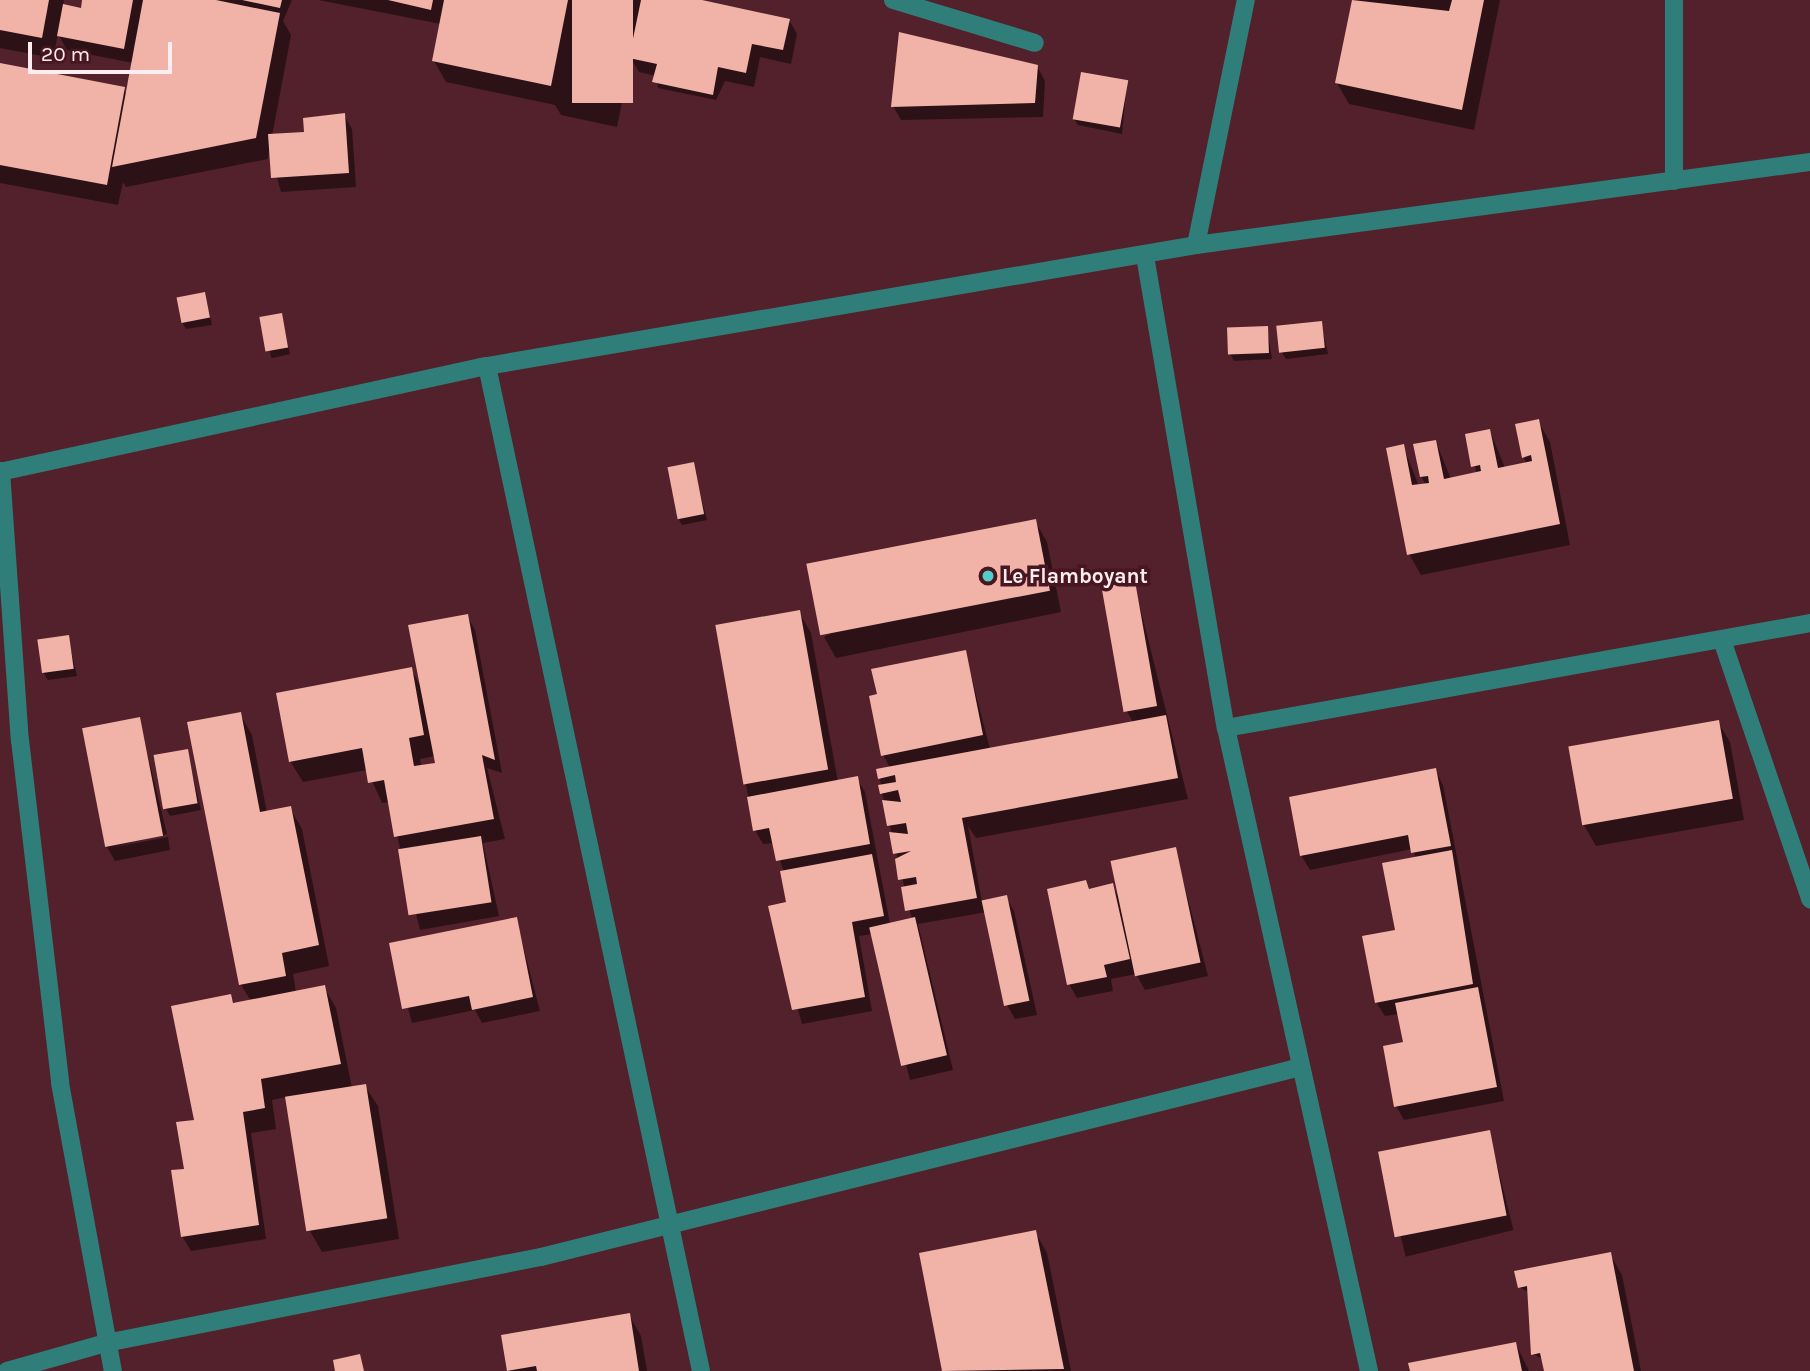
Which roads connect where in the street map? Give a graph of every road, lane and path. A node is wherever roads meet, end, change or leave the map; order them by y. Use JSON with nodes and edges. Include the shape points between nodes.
{"nodes":[{"id":1,"x":893,"y":0,"type":"edge"},
{"id":2,"x":1246,"y":0,"type":"edge"},
{"id":3,"x":1674,"y":0,"type":"edge"},
{"id":4,"x":1035,"y":43,"type":"dead end"},
{"id":5,"x":1810,"y":162,"type":"edge"},
{"id":6,"x":1674,"y":181,"type":"junction"},
{"id":7,"x":1196,"y":245,"type":"junction"},
{"id":8,"x":1145,"y":256,"type":"junction"},
{"id":9,"x":487,"y":366,"type":"junction"},
{"id":10,"x":0,"y":472,"type":"edge"},
{"id":11,"x":1810,"y":623,"type":"edge"},
{"id":12,"x":1723,"y":640,"type":"junction"},
{"id":13,"x":1226,"y":727,"type":"junction"},
{"id":14,"x":1810,"y":899,"type":"edge"},
{"id":15,"x":1301,"y":1067,"type":"junction"},
{"id":16,"x":670,"y":1221,"type":"junction"},
{"id":17,"x":106,"y":1343,"type":"junction"},
{"id":18,"x":7,"y":1371,"type":"edge"},
{"id":19,"x":113,"y":1371,"type":"edge"},
{"id":20,"x":701,"y":1371,"type":"edge"},
{"id":21,"x":1369,"y":1371,"type":"edge"}],
"edges":[{"from":1,"to":4,"type":"street"},
{"from":2,"to":7,"type":"street"},
{"from":3,"to":6,"type":"street"},
{"from":5,"to":6,"type":"street"},
{"from":6,"to":7,"type":"street"},
{"from":7,"to":8,"type":"street"},
{"from":8,"to":9,"type":"street"},
{"from":8,"to":13,"type":"street"},
{"from":9,"to":10,"type":"street"},
{"from":9,"to":16,"type":"street"},
{"from":10,"to":17,"type":"street","via":[[20,740],[60,1083]]},
{"from":11,"to":12,"type":"street"},
{"from":12,"to":13,"type":"street"},
{"from":12,"to":14,"type":"street"},
{"from":13,"to":15,"type":"street"},
{"from":15,"to":16,"type":"street"},
{"from":15,"to":21,"type":"street"},
{"from":16,"to":17,"type":"street","via":[[541,1256]]},
{"from":16,"to":20,"type":"street"},
{"from":17,"to":18,"type":"street"},
{"from":17,"to":19,"type":"street"}]}
